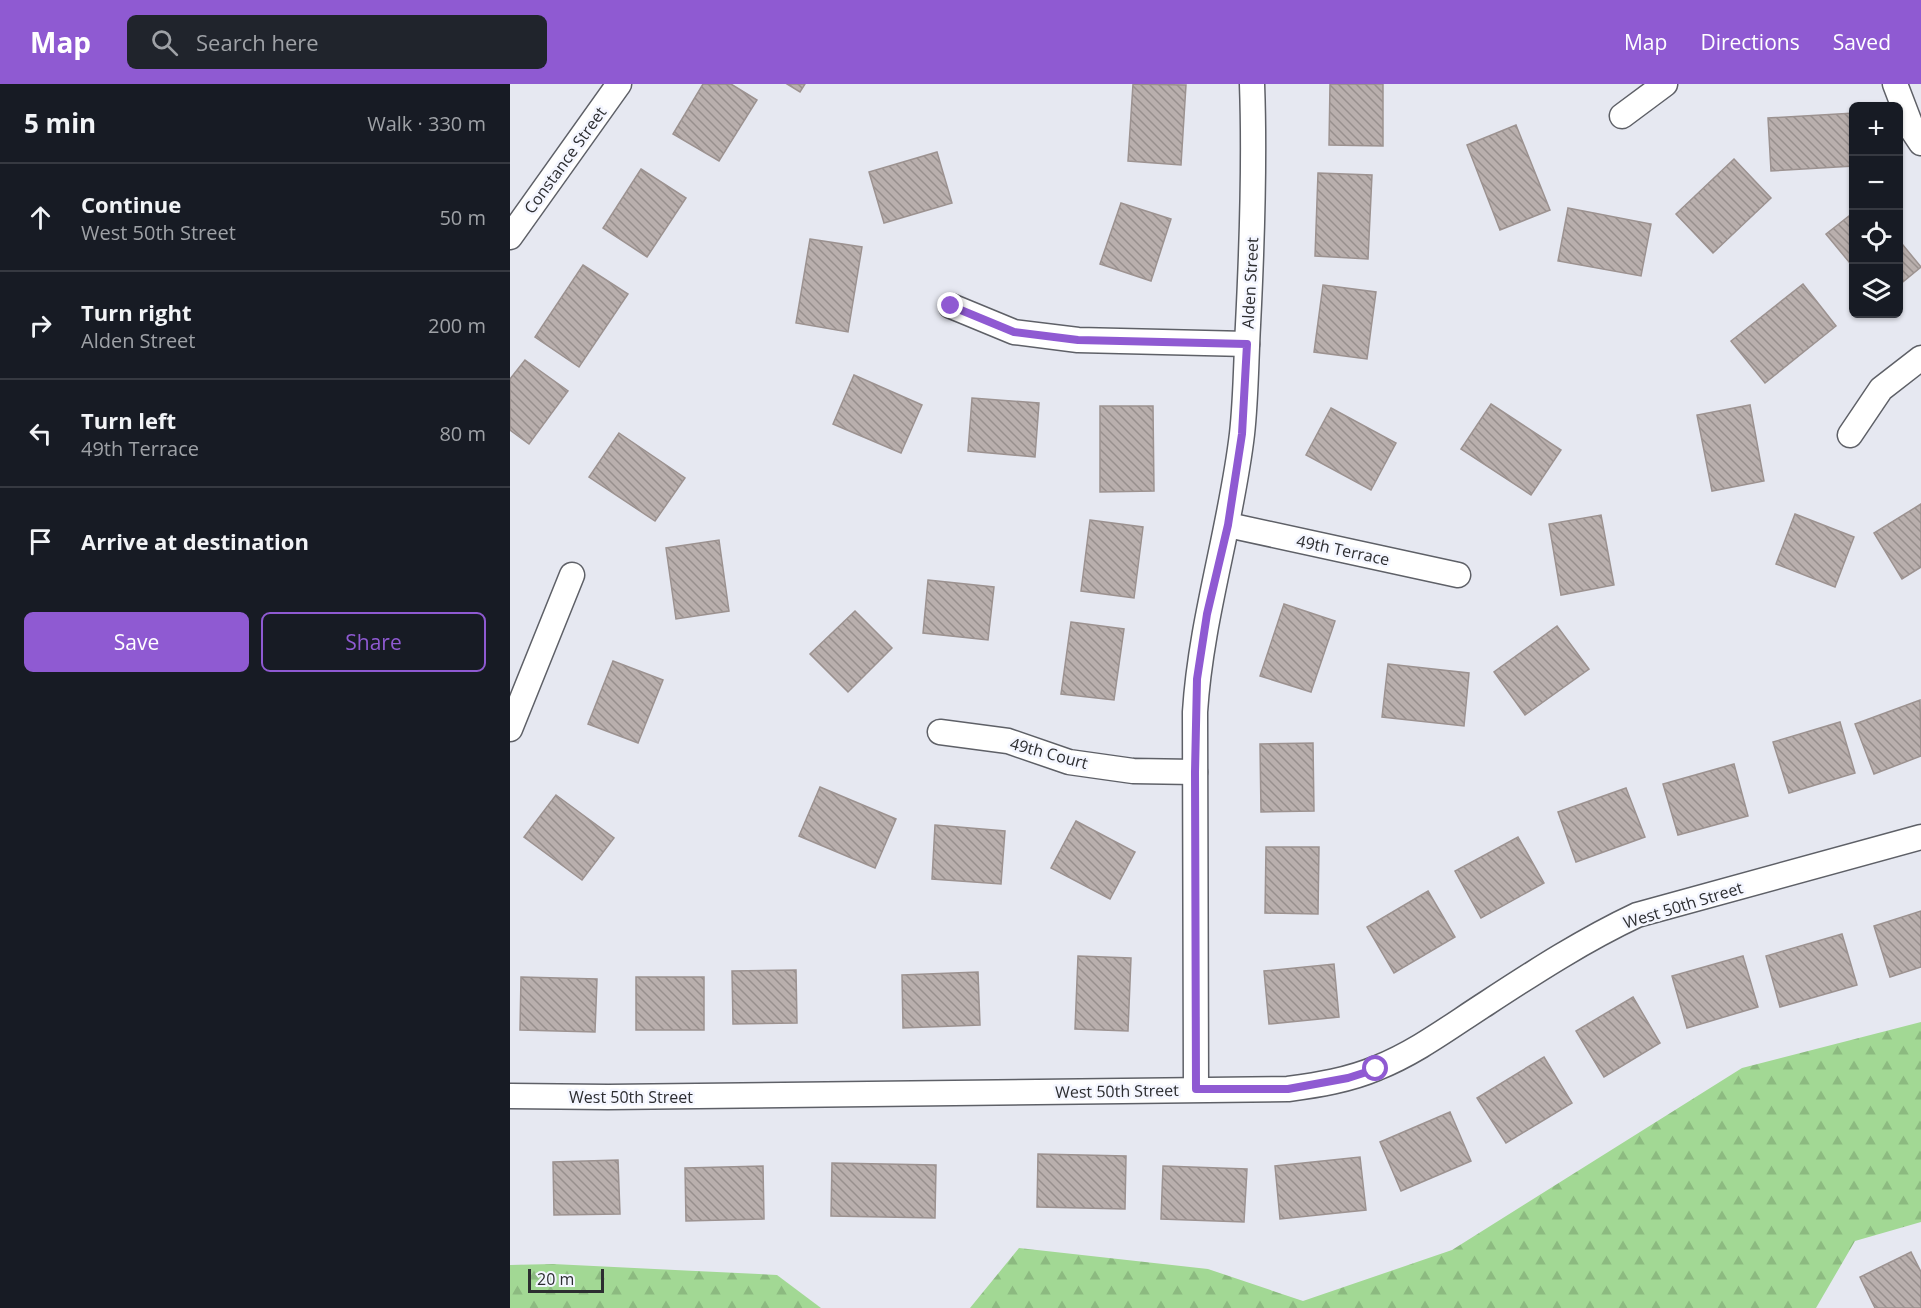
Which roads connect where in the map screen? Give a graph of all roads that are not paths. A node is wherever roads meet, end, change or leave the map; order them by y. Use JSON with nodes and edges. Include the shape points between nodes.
{"nodes":[{"id":1,"x":619,"y":84,"type":"edge"},
{"id":2,"x":1252,"y":84,"type":"edge"},
{"id":3,"x":1665,"y":84,"type":"edge"},
{"id":4,"x":1895,"y":84,"type":"edge"},
{"id":5,"x":1622,"y":116,"type":"dead end"},
{"id":6,"x":1921,"y":143,"type":"edge"},
{"id":7,"x":510,"y":237,"type":"edge"},
{"id":8,"x":951,"y":306,"type":"dead end"},
{"id":9,"x":1247,"y":344,"type":"junction"},
{"id":10,"x":1921,"y":358,"type":"edge"},
{"id":11,"x":1850,"y":435,"type":"dead end"},
{"id":12,"x":1228,"y":525,"type":"junction"},
{"id":13,"x":572,"y":575,"type":"dead end"},
{"id":14,"x":1458,"y":575,"type":"dead end"},
{"id":15,"x":510,"y":729,"type":"edge"},
{"id":16,"x":940,"y":732,"type":"dead end"},
{"id":17,"x":1195,"y":772,"type":"junction"},
{"id":18,"x":1921,"y":837,"type":"edge"},
{"id":19,"x":1196,"y":1089,"type":"junction"},
{"id":20,"x":510,"y":1096,"type":"edge"}],
"edges":[{"from":1,"to":7,"type":"street","name":"Constance Street"},
{"from":2,"to":9,"type":"street","name":"Alden Street","via":[[1252,252]]},
{"from":3,"to":5,"type":"street"},
{"from":4,"to":6,"type":"street"},
{"from":8,"to":9,"type":"street","via":[[1014,332],[1078,340]]},
{"from":9,"to":12,"type":"street","name":"Alden Street","via":[[1242,434]]},
{"from":10,"to":11,"type":"street","via":[[1881,389]]},
{"from":12,"to":14,"type":"street","name":"49th Terrace"},
{"from":12,"to":17,"type":"street","name":"Alden Street","via":[[1207,614],[1197,679]]},
{"from":13,"to":15,"type":"street"},
{"from":16,"to":17,"type":"street","name":"49th Court","via":[[1008,741],[1069,762],[1132,771]]},
{"from":17,"to":19,"type":"street","name":"Alden Street"},
{"from":18,"to":19,"type":"street","name":"West 50th Street","via":[[1637,915],[1555,958],[1413,1052],[1376,1069],[1288,1089]]},
{"from":19,"to":20,"type":"street","name":"West 50th Street"}]}
